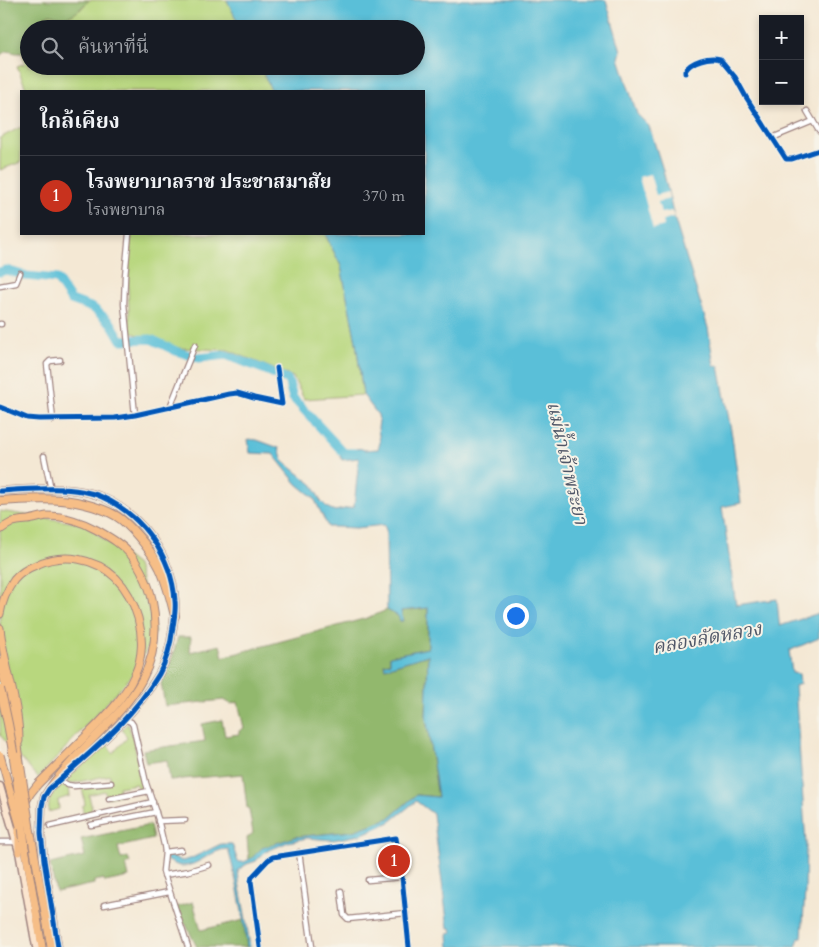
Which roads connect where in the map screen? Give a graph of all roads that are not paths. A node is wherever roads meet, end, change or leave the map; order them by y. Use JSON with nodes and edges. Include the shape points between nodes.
{"nodes":[{"id":1,"x":685,"y":73,"type":"dead end"},
{"id":2,"x":807,"y":111,"type":"dead end"},
{"id":3,"x":813,"y":121,"type":"junction"},
{"id":4,"x":819,"y":131,"type":"edge"},
{"id":5,"x":772,"y":138,"type":"junction"},
{"id":6,"x":819,"y":150,"type":"edge"},
{"id":7,"x":129,"y":235,"type":"edge"},
{"id":8,"x":20,"y":273,"type":"dead end"},
{"id":9,"x":0,"y":286,"type":"edge"},
{"id":10,"x":194,"y":347,"type":"dead end"},
{"id":11,"x":60,"y":360,"type":"dead end"},
{"id":12,"x":278,"y":368,"type":"dead end"},
{"id":13,"x":0,"y":407,"type":"edge"},
{"id":14,"x":170,"y":407,"type":"junction"},
{"id":15,"x":135,"y":415,"type":"junction"},
{"id":16,"x":53,"y":420,"type":"junction"},
{"id":17,"x":44,"y":456,"type":"dead end"},
{"id":18,"x":51,"y":490,"type":"junction"},
{"id":19,"x":0,"y":491,"type":"edge"},
{"id":20,"x":0,"y":501,"type":"edge"},
{"id":21,"x":0,"y":530,"type":"edge"},
{"id":22,"x":0,"y":614,"type":"edge"},
{"id":23,"x":175,"y":616,"type":"junction"},
{"id":24,"x":0,"y":628,"type":"edge"},
{"id":25,"x":0,"y":663,"type":"edge"},
{"id":26,"x":0,"y":689,"type":"edge"},
{"id":27,"x":124,"y":719,"type":"junction"},
{"id":28,"x":0,"y":755,"type":"edge"},
{"id":29,"x":19,"y":756,"type":"junction"},
{"id":30,"x":60,"y":780,"type":"junction"},
{"id":31,"x":112,"y":783,"type":"dead end"},
{"id":32,"x":0,"y":786,"type":"edge"},
{"id":33,"x":49,"y":789,"type":"junction"},
{"id":34,"x":149,"y":791,"type":"junction"},
{"id":35,"x":109,"y":799,"type":"dead end"},
{"id":36,"x":153,"y":802,"type":"junction"},
{"id":37,"x":156,"y":812,"type":"junction"},
{"id":38,"x":185,"y":820,"type":"dead end"},
{"id":39,"x":158,"y":821,"type":"junction"},
{"id":40,"x":90,"y":825,"type":"dead end"},
{"id":41,"x":50,"y":826,"type":"dead end"},
{"id":42,"x":0,"y":842,"type":"edge"},
{"id":43,"x":20,"y":842,"type":"junction"},
{"id":44,"x":181,"y":850,"type":"dead end"},
{"id":45,"x":19,"y":852,"type":"junction"},
{"id":46,"x":166,"y":852,"type":"junction"},
{"id":47,"x":299,"y":852,"type":"junction"},
{"id":48,"x":209,"y":865,"type":"dead end"},
{"id":49,"x":164,"y":875,"type":"junction"},
{"id":50,"x":402,"y":877,"type":"junction"},
{"id":51,"x":368,"y":880,"type":"dead end"},
{"id":52,"x":341,"y":891,"type":"dead end"},
{"id":53,"x":169,"y":892,"type":"junction"},
{"id":54,"x":104,"y":905,"type":"dead end"},
{"id":55,"x":406,"y":913,"type":"junction"},
{"id":56,"x":36,"y":947,"type":"edge"},
{"id":57,"x":42,"y":947,"type":"edge"},
{"id":58,"x":52,"y":947,"type":"edge"},
{"id":59,"x":58,"y":947,"type":"edge"},
{"id":60,"x":188,"y":947,"type":"edge"},
{"id":61,"x":260,"y":947,"type":"edge"},
{"id":62,"x":312,"y":947,"type":"edge"},
{"id":63,"x":409,"y":947,"type":"edge"}],
"edges":[{"from":1,"to":5,"type":"street","via":[[688,66],[700,61],[712,57],[720,59],[735,77]]},
{"from":2,"to":3,"type":"street"},
{"from":3,"to":4,"type":"street"},
{"from":3,"to":5,"type":"street"},
{"from":5,"to":6,"type":"street","via":[[789,160]]},
{"from":7,"to":15,"type":"street","via":[[124,304]]},
{"from":8,"to":9,"type":"street","via":[[16,283]]},
{"from":10,"to":14,"type":"street"},
{"from":11,"to":16,"type":"street","via":[[47,364]]},
{"from":12,"to":14,"type":"street","via":[[282,404],[237,393]]},
{"from":13,"to":16,"type":"street","via":[[27,418]]},
{"from":14,"to":15,"type":"street"},
{"from":15,"to":16,"type":"street"},
{"from":17,"to":18,"type":"street"},
{"from":18,"to":19,"type":"street"},
{"from":18,"to":23,"type":"street","via":[[101,497],[138,521],[165,560],[172,582]]},
{"from":20,"to":23,"type":"highway","via":[[62,500],[97,507],[122,519],[160,568]]},
{"from":21,"to":33,"type":"main road","via":[[13,522],[47,516],[70,519],[93,528],[131,555],[149,587],[154,610],[154,644],[138,687]]},
{"from":22,"to":45,"type":"main road","via":[[5,596],[22,572],[50,560],[72,557],[86,560],[116,578],[135,607],[140,626],[140,657],[131,682],[117,704],[30,794],[19,820]]},
{"from":23,"to":27,"type":"street","via":[[170,647],[160,673]]},
{"from":24,"to":29,"type":"main road","via":[[16,703]]},
{"from":25,"to":29,"type":"highway","via":[[11,702]]},
{"from":26,"to":43,"type":"highway","bridge":true,"via":[[16,774]]},
{"from":27,"to":30,"type":"street"},
{"from":27,"to":34,"type":"street","via":[[133,725]]},
{"from":28,"to":43,"type":"main road","bridge":true},
{"from":29,"to":58,"type":"main road","bridge":true},
{"from":30,"to":31,"type":"street","via":[[74,786]]},
{"from":30,"to":33,"type":"street"},
{"from":32,"to":43,"type":"street"},
{"from":33,"to":59,"type":"street","via":[[42,806],[41,833]]},
{"from":34,"to":35,"type":"street"},
{"from":34,"to":36,"type":"street"},
{"from":36,"to":37,"type":"street"},
{"from":36,"to":41,"type":"street"},
{"from":37,"to":39,"type":"street"},
{"from":37,"to":40,"type":"street"},
{"from":38,"to":39,"type":"street"},
{"from":39,"to":46,"type":"street"},
{"from":42,"to":43,"type":"street"},
{"from":43,"to":45,"type":"street"},
{"from":43,"to":57,"type":"main road"},
{"from":44,"to":46,"type":"street"},
{"from":45,"to":56,"type":"street"},
{"from":46,"to":49,"type":"street"},
{"from":47,"to":50,"type":"street","via":[[396,838]]},
{"from":47,"to":61,"type":"street","via":[[273,857],[252,877]]},
{"from":47,"to":62,"type":"street"},
{"from":48,"to":49,"type":"street"},
{"from":49,"to":53,"type":"street"},
{"from":50,"to":51,"type":"street"},
{"from":50,"to":55,"type":"street"},
{"from":52,"to":55,"type":"street","via":[[344,915],[348,919]]},
{"from":53,"to":54,"type":"street"},
{"from":53,"to":60,"type":"street"},
{"from":55,"to":63,"type":"street"}]}
